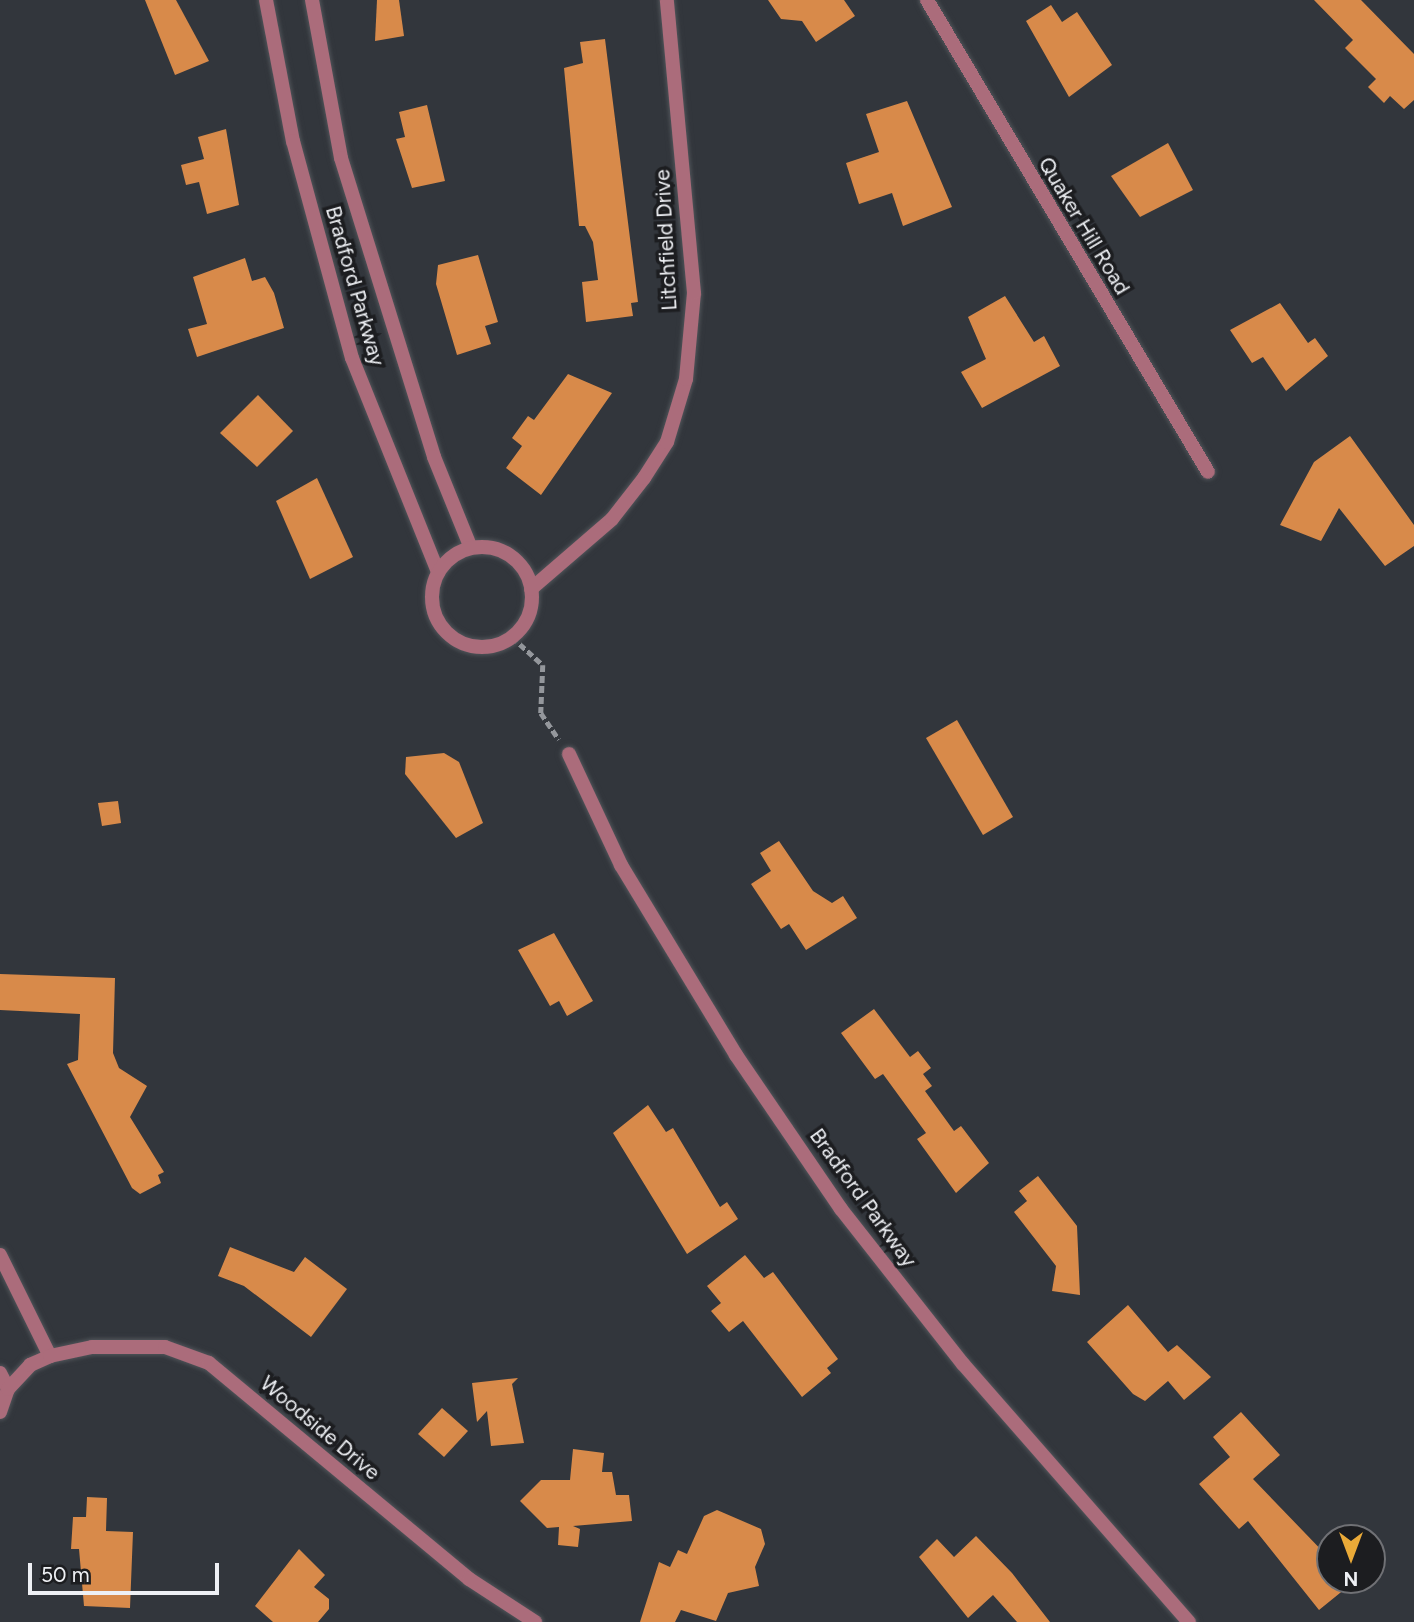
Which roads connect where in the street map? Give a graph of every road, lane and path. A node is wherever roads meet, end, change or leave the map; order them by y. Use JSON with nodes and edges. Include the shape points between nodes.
{"nodes":[{"id":1,"x":266,"y":0,"type":"edge"},
{"id":2,"x":312,"y":0,"type":"edge"},
{"id":3,"x":667,"y":0,"type":"edge"},
{"id":4,"x":927,"y":0,"type":"edge"},
{"id":5,"x":1208,"y":472,"type":"dead end"},
{"id":6,"x":471,"y":548,"type":"junction"},
{"id":7,"x":438,"y":572,"type":"junction"},
{"id":8,"x":531,"y":589,"type":"junction"},
{"id":9,"x":512,"y":637,"type":"junction"},
{"id":10,"x":569,"y":754,"type":"joint"},
{"id":11,"x":0,"y":1255,"type":"edge"},
{"id":12,"x":50,"y":1356,"type":"junction"},
{"id":13,"x":0,"y":1373,"type":"edge"},
{"id":14,"x":8,"y":1389,"type":"junction"},
{"id":15,"x":0,"y":1412,"type":"edge"},
{"id":16,"x":535,"y":1622,"type":"edge"},
{"id":17,"x":1189,"y":1622,"type":"edge"}],
"edges":[{"from":1,"to":7,"type":"street","name":"Bradford Parkway","via":[[293,141],[352,358]]},
{"from":2,"to":6,"type":"street","name":"Bradford Parkway","via":[[341,158],[434,457]]},
{"from":3,"to":8,"type":"street","name":"Litchfield Drive","via":[[694,293],[686,379],[667,442],[644,478],[612,519]]},
{"from":4,"to":5,"type":"street","name":"Quaker Hill Road"},
{"from":6,"to":7,"type":"street"},
{"from":6,"to":8,"type":"street","via":[[495,549],[517,561]]},
{"from":7,"to":9,"type":"street","name":"Bradford Parkway","via":[[433,612],[448,635],[473,647]]},
{"from":8,"to":9,"type":"street","via":[[529,616]]},
{"from":9,"to":10,"type":"path","via":[[543,665],[541,713]]},
{"from":10,"to":17,"type":"street","name":"Bradford Parkway","via":[[621,865],[736,1055],[841,1209],[963,1364]]},
{"from":11,"to":12,"type":"street"},
{"from":12,"to":14,"type":"street"},
{"from":12,"to":16,"type":"street","name":"Woodside Drive","via":[[93,1347],[165,1347],[209,1363],[469,1578]]},
{"from":13,"to":14,"type":"street"},
{"from":14,"to":15,"type":"street"}]}
